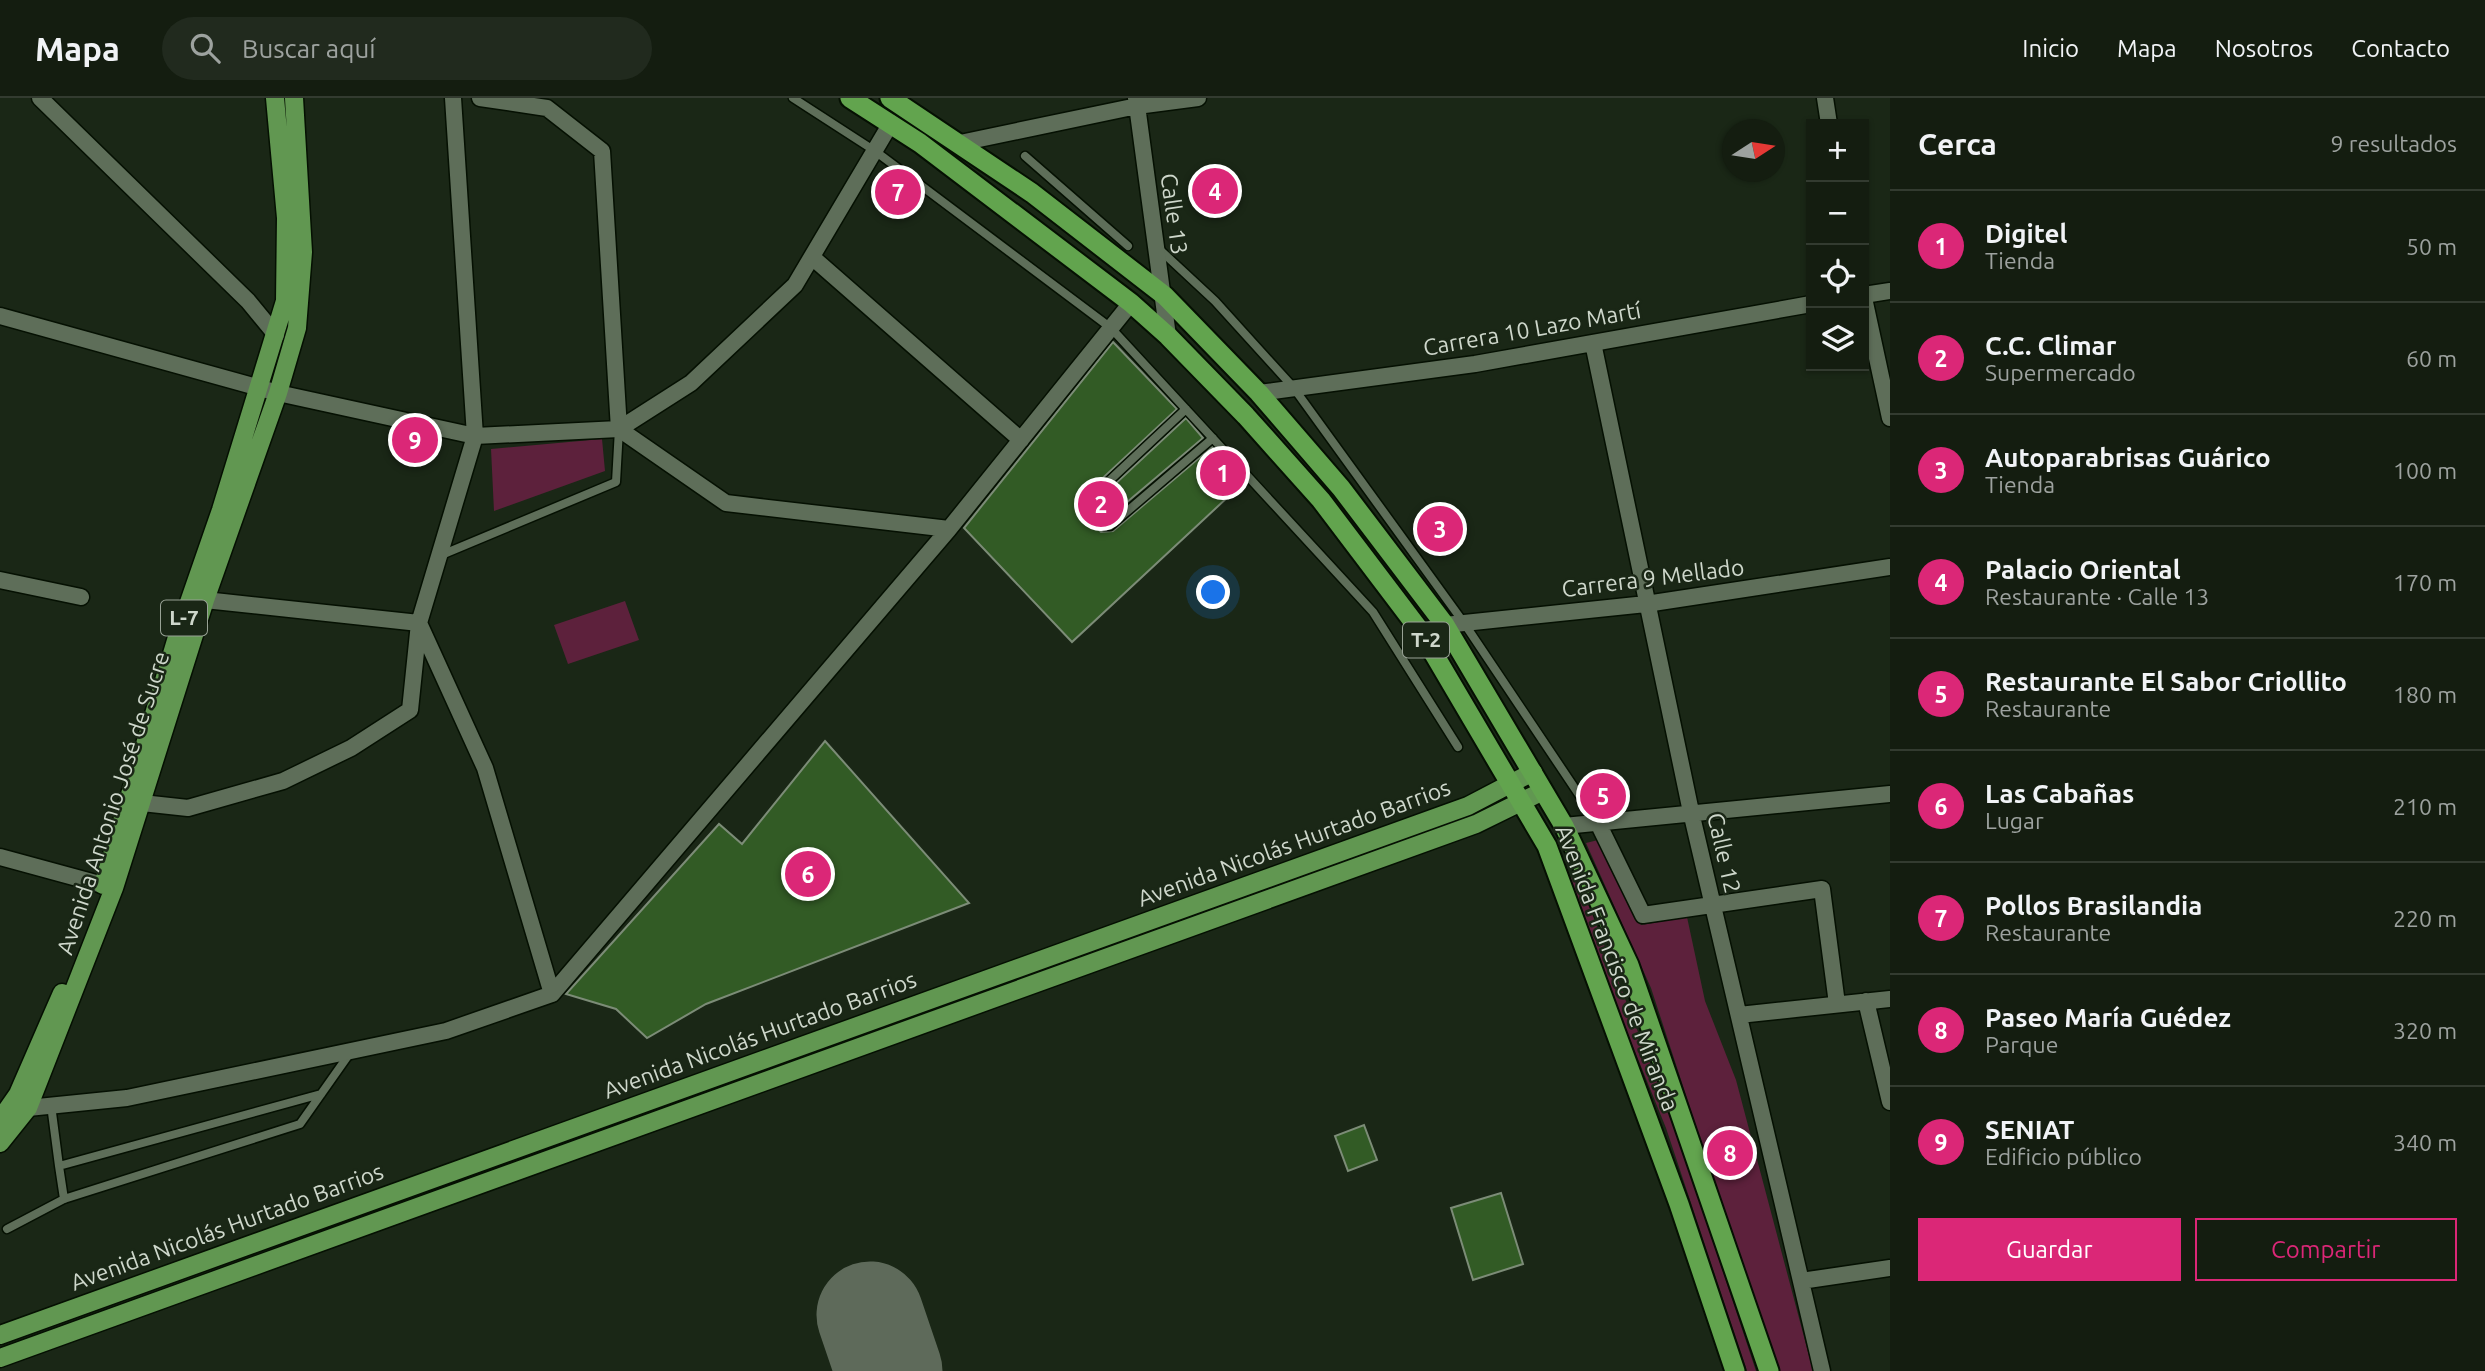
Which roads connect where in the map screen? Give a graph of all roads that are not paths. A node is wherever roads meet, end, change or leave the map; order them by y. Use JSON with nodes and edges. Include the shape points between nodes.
{"nodes":[{"id":1,"x":40,"y":98,"type":"edge"},
{"id":2,"x":275,"y":98,"type":"edge"},
{"id":3,"x":294,"y":98,"type":"edge"},
{"id":4,"x":453,"y":98,"type":"edge"},
{"id":5,"x":480,"y":98,"type":"edge"},
{"id":6,"x":793,"y":98,"type":"edge"},
{"id":7,"x":850,"y":98,"type":"edge"},
{"id":8,"x":890,"y":98,"type":"edge"},
{"id":9,"x":1198,"y":98,"type":"edge"},
{"id":10,"x":1825,"y":98,"type":"edge"},
{"id":11,"x":1136,"y":102,"type":"edge"},
{"id":12,"x":1828,"y":119,"type":"edge"},
{"id":13,"x":891,"y":123,"type":"junction"},
{"id":14,"x":932,"y":125,"type":"junction"},
{"id":15,"x":920,"y":143,"type":"junction"},
{"id":16,"x":960,"y":143,"type":"junction"},
{"id":17,"x":875,"y":151,"type":"junction"},
{"id":18,"x":1025,"y":156,"type":"dead end"},
{"id":19,"x":1046,"y":175,"type":"junction"},
{"id":20,"x":1032,"y":193,"type":"junction"},
{"id":21,"x":1102,"y":235,"type":"junction"},
{"id":22,"x":1154,"y":244,"type":"junction"},
{"id":23,"x":1128,"y":246,"type":"dead end"},
{"id":24,"x":812,"y":257,"type":"junction"},
{"id":25,"x":1890,"y":291,"type":"edge"},
{"id":26,"x":1869,"y":295,"type":"edge"},
{"id":27,"x":1165,"y":296,"type":"junction"},
{"id":28,"x":1131,"y":303,"type":"junction"},
{"id":29,"x":1806,"y":305,"type":"edge"},
{"id":30,"x":1867,"y":308,"type":"edge"},
{"id":31,"x":0,"y":316,"type":"edge"},
{"id":32,"x":1111,"y":328,"type":"junction"},
{"id":33,"x":276,"y":335,"type":"junction"},
{"id":34,"x":1168,"y":336,"type":"junction"},
{"id":35,"x":1593,"y":343,"type":"junction"},
{"id":36,"x":1293,"y":387,"type":"junction"},
{"id":37,"x":260,"y":388,"type":"junction"},
{"id":38,"x":278,"y":393,"type":"junction"},
{"id":39,"x":1259,"y":393,"type":"junction"},
{"id":40,"x":1186,"y":409,"type":"junction"},
{"id":41,"x":1890,"y":418,"type":"edge"},
{"id":42,"x":619,"y":429,"type":"junction"},
{"id":43,"x":475,"y":436,"type":"junction"},
{"id":44,"x":1213,"y":438,"type":"junction"},
{"id":45,"x":1021,"y":440,"type":"junction"},
{"id":46,"x":949,"y":529,"type":"junction"},
{"id":47,"x":439,"y":556,"type":"junction"},
{"id":48,"x":1890,"y":567,"type":"edge"},
{"id":49,"x":0,"y":580,"type":"edge"},
{"id":50,"x":80,"y":597,"type":"dead end"},
{"id":51,"x":205,"y":600,"type":"junction"},
{"id":52,"x":1646,"y":604,"type":"junction"},
{"id":53,"x":419,"y":623,"type":"junction"},
{"id":54,"x":1454,"y":624,"type":"junction"},
{"id":55,"x":1421,"y":632,"type":"junction"},
{"id":56,"x":1458,"y":747,"type":"dead end"},
{"id":57,"x":1533,"y":772,"type":"junction"},
{"id":58,"x":1512,"y":784,"type":"junction"},
{"id":59,"x":1543,"y":791,"type":"junction"},
{"id":60,"x":1890,"y":794,"type":"edge"},
{"id":61,"x":1524,"y":802,"type":"junction"},
{"id":62,"x":142,"y":803,"type":"junction"},
{"id":63,"x":1691,"y":813,"type":"junction"},
{"id":64,"x":1598,"y":823,"type":"junction"},
{"id":65,"x":1564,"y":826,"type":"junction"},
{"id":66,"x":0,"y":858,"type":"edge"},
{"id":67,"x":108,"y":887,"type":"junction"},
{"id":68,"x":1713,"y":903,"type":"junction"},
{"id":69,"x":552,"y":994,"type":"junction"},
{"id":70,"x":1890,"y":999,"type":"edge"},
{"id":71,"x":1866,"y":1002,"type":"junction"},
{"id":72,"x":1837,"y":1004,"type":"junction"},
{"id":73,"x":1739,"y":1015,"type":"junction"},
{"id":74,"x":352,"y":1051,"type":"junction"},
{"id":75,"x":321,"y":1094,"type":"junction"},
{"id":76,"x":1890,"y":1102,"type":"edge"},
{"id":77,"x":51,"y":1105,"type":"junction"},
{"id":78,"x":28,"y":1108,"type":"junction"},
{"id":79,"x":1,"y":1134,"type":"edge"},
{"id":80,"x":59,"y":1166,"type":"junction"},
{"id":81,"x":64,"y":1199,"type":"junction"},
{"id":82,"x":7,"y":1229,"type":"dead end"},
{"id":83,"x":1890,"y":1268,"type":"edge"},
{"id":84,"x":1801,"y":1281,"type":"junction"},
{"id":85,"x":0,"y":1335,"type":"edge"},
{"id":86,"x":0,"y":1358,"type":"edge"},
{"id":87,"x":1735,"y":1371,"type":"edge"},
{"id":88,"x":1769,"y":1371,"type":"edge"},
{"id":89,"x":1822,"y":1371,"type":"edge"}],
"edges":[{"from":1,"to":33,"type":"street","via":[[248,301]]},
{"from":2,"to":33,"type":"main road","name":"Avenida Antonio José de Sucre","number":"L-7","via":[[287,259],[285,301]]},
{"from":3,"to":38,"type":"main road","name":"Avenida Antonio José de Sucre","number":"L-7","via":[[302,295]]},
{"from":4,"to":43,"type":"street"},
{"from":5,"to":42,"type":"street","via":[[547,108],[602,151]]},
{"from":6,"to":17,"type":"lane"},
{"from":7,"to":13,"type":"highway","name":"Avenida Francisco de Miranda","number":"T-2"},
{"from":8,"to":14,"type":"highway","name":"Avenida Francisco de Miranda","number":"T-2"},
{"from":9,"to":11,"type":"street"},
{"from":10,"to":12,"type":"street"},
{"from":11,"to":16,"type":"street"},
{"from":11,"to":22,"type":"street","name":"Calle 13"},
{"from":13,"to":15,"type":"highway","name":"Avenida Francisco de Miranda","number":"T-2"},
{"from":13,"to":17,"type":"street"},
{"from":14,"to":15,"type":"highway"},
{"from":14,"to":16,"type":"highway","name":"Avenida Francisco de Miranda","number":"T-2"},
{"from":15,"to":28,"type":"highway","name":"Avenida Francisco de Miranda","number":"T-2"},
{"from":16,"to":20,"type":"highway","name":"Avenida Francisco de Miranda","number":"T-2"},
{"from":17,"to":24,"type":"street"},
{"from":17,"to":32,"type":"lane"},
{"from":18,"to":19,"type":"lane","name":"Avenida Francisco de Miranda"},
{"from":19,"to":20,"type":"lane"},
{"from":19,"to":21,"type":"lane","name":"Avenida Francisco de Miranda"},
{"from":20,"to":21,"type":"highway","name":"Avenida Francisco de Miranda","number":"T-2"},
{"from":21,"to":23,"type":"lane","name":"Avenida Francisco de Miranda"},
{"from":21,"to":27,"type":"highway","name":"Avenida Francisco de Miranda","number":"T-2"},
{"from":22,"to":27,"type":"street","name":"Calle 13"},
{"from":22,"to":36,"type":"lane","name":"Avenida Francisco de Miranda","via":[[1215,301]]},
{"from":24,"to":42,"type":"street","via":[[795,285],[691,383]]},
{"from":24,"to":45,"type":"street"},
{"from":25,"to":26,"type":"street"},
{"from":27,"to":34,"type":"street","name":"Calle 13"},
{"from":27,"to":39,"type":"highway","name":"Avenida Francisco de Miranda","number":"T-2"},
{"from":28,"to":32,"type":"street"},
{"from":28,"to":34,"type":"highway","name":"Avenida Francisco de Miranda","number":"T-2"},
{"from":29,"to":35,"type":"street","name":"Carrera 10 Lazo Martí"},
{"from":30,"to":41,"type":"street"},
{"from":31,"to":37,"type":"street"},
{"from":32,"to":40,"type":"lane"},
{"from":32,"to":45,"type":"street"},
{"from":33,"to":37,"type":"main road","name":"Avenida Antonio José de Sucre","number":"L-7"},
{"from":34,"to":55,"type":"highway","name":"Avenida Francisco de Miranda","number":"T-2","via":[[1321,500]]},
{"from":35,"to":36,"type":"street","name":"Carrera 10 Lazo Martí","via":[[1475,364]]},
{"from":35,"to":52,"type":"street","name":"Calle 12"},
{"from":36,"to":39,"type":"street","name":"Carrera 10 Lazo Martí"},
{"from":36,"to":54,"type":"lane","name":"Avenida Francisco de Miranda"},
{"from":37,"to":38,"type":"street"},
{"from":37,"to":67,"type":"main road","name":"Avenida Antonio José de Sucre","number":"L-7","via":[[177,637]]},
{"from":38,"to":43,"type":"street"},
{"from":38,"to":51,"type":"main road","name":"Avenida Antonio José de Sucre","number":"L-7"},
{"from":39,"to":54,"type":"highway","name":"Avenida Francisco de Miranda","number":"T-2"},
{"from":40,"to":44,"type":"lane"},
{"from":40,"to":44,"type":"lane","via":[[1095,494],[1088,509],[1104,526],[1111,526]]},
{"from":42,"to":43,"type":"street"},
{"from":42,"to":46,"type":"street","via":[[726,503]]},
{"from":42,"to":47,"type":"lane","via":[[616,482]]},
{"from":43,"to":47,"type":"street"},
{"from":44,"to":56,"type":"lane","via":[[1373,612]]},
{"from":45,"to":46,"type":"street"},
{"from":46,"to":69,"type":"street"},
{"from":47,"to":53,"type":"street"},
{"from":48,"to":52,"type":"street","name":"Carrera 9 Mellado"},
{"from":49,"to":50,"type":"street"},
{"from":51,"to":53,"type":"street"},
{"from":51,"to":62,"type":"main road","name":"Avenida Antonio José de Sucre","number":"L-7"},
{"from":52,"to":54,"type":"street","name":"Carrera 9 Mellado"},
{"from":52,"to":63,"type":"street","name":"Calle 12"},
{"from":53,"to":62,"type":"street","via":[[410,710],[351,748],[284,781],[188,808]]},
{"from":53,"to":69,"type":"street","via":[[485,768]]},
{"from":54,"to":55,"type":"street","name":"Carrera 9 Mellado"},
{"from":54,"to":57,"type":"highway","name":"Avenida Francisco de Miranda","number":"T-2"},
{"from":54,"to":64,"type":"lane","name":"Avenida Francisco de Miranda"},
{"from":55,"to":58,"type":"highway","name":"Avenida Francisco de Miranda","number":"T-2"},
{"from":57,"to":58,"type":"main road","name":"Avenida Nicolás Hurtado Barrios"},
{"from":57,"to":59,"type":"highway","name":"Avenida Francisco de Miranda","number":"T-2"},
{"from":58,"to":61,"type":"highway","name":"Avenida Francisco de Miranda","number":"T-2"},
{"from":58,"to":85,"type":"main road","name":"Avenida Nicolás Hurtado Barrios","via":[[1468,806]]},
{"from":59,"to":61,"type":"main road","name":"Avenida Nicolás Hurtado Barrios"},
{"from":59,"to":65,"type":"highway","name":"Avenida Francisco de Miranda","number":"T-2"},
{"from":60,"to":63,"type":"street"},
{"from":61,"to":86,"type":"main road","name":"Avenida Nicolás Hurtado Barrios","via":[[1476,824]]},
{"from":61,"to":87,"type":"highway","name":"Avenida Francisco de Miranda","number":"T-2","via":[[1547,846],[1603,993]]},
{"from":62,"to":67,"type":"main road","name":"Avenida Antonio José de Sucre","number":"L-7"},
{"from":63,"to":64,"type":"street"},
{"from":63,"to":68,"type":"street","name":"Calle 12"},
{"from":64,"to":65,"type":"street"},
{"from":64,"to":68,"type":"street","via":[[1643,915]]},
{"from":65,"to":88,"type":"highway","name":"Avenida Francisco de Miranda","number":"T-2","via":[[1643,999]]},
{"from":66,"to":67,"type":"street"},
{"from":67,"to":78,"type":"main road","name":"Avenida Antonio José de Sucre","number":"L-7","via":[[61,1030]]},
{"from":67,"to":79,"type":"main road","name":"Avenida Antonio José de Sucre","number":"L-7"},
{"from":68,"to":72,"type":"street","via":[[1822,888]]},
{"from":68,"to":73,"type":"street","name":"Calle 12"},
{"from":69,"to":74,"type":"street","via":[[446,1031]]},
{"from":70,"to":71,"type":"street"},
{"from":71,"to":72,"type":"street"},
{"from":71,"to":76,"type":"street"},
{"from":72,"to":73,"type":"street"},
{"from":73,"to":84,"type":"street","name":"Calle 12"},
{"from":74,"to":75,"type":"lane"},
{"from":74,"to":77,"type":"street","via":[[127,1098]]},
{"from":75,"to":80,"type":"lane"},
{"from":75,"to":81,"type":"lane","via":[[300,1124]]},
{"from":77,"to":78,"type":"street"},
{"from":77,"to":80,"type":"lane"},
{"from":78,"to":79,"type":"main road","name":"Avenida Antonio José de Sucre","number":"L-7"},
{"from":80,"to":81,"type":"lane"},
{"from":81,"to":82,"type":"lane"},
{"from":83,"to":84,"type":"street"},
{"from":84,"to":89,"type":"street","name":"Calle 12"}]}
